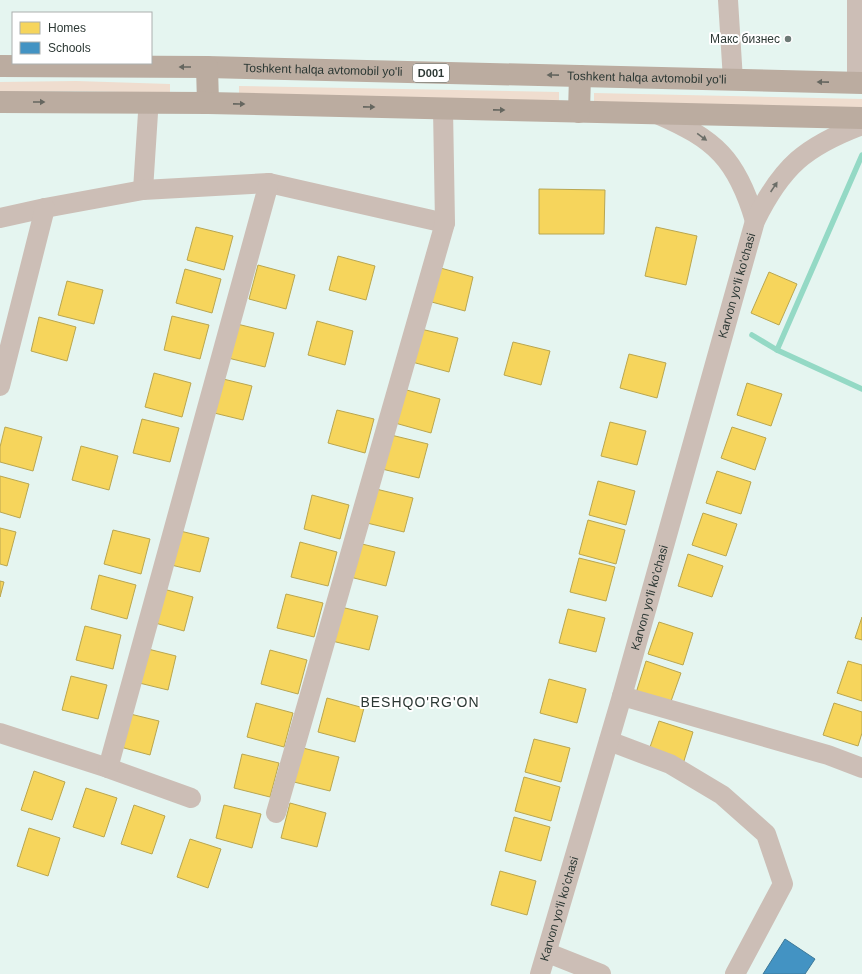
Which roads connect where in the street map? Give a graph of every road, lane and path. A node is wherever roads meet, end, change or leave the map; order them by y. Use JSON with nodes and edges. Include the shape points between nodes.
{"nodes":[{"id":1,"x":728,"y":0,"type":"edge"},
{"id":2,"x":857,"y":0,"type":"edge"},
{"id":3,"x":0,"y":66,"type":"edge"},
{"id":4,"x":207,"y":67,"type":"junction"},
{"id":5,"x":580,"y":76,"type":"junction"},
{"id":6,"x":733,"y":80,"type":"junction"},
{"id":7,"x":860,"y":83,"type":"edge"},
{"id":8,"x":0,"y":102,"type":"edge"},
{"id":9,"x":208,"y":103,"type":"junction"},
{"id":10,"x":443,"y":109,"type":"junction"},
{"id":11,"x":579,"y":112,"type":"junction"},
{"id":12,"x":655,"y":113,"type":"junction"},
{"id":13,"x":148,"y":114,"type":"dead end"},
{"id":14,"x":862,"y":118,"type":"edge"},
{"id":15,"x":862,"y":124,"type":"edge"},
{"id":16,"x":269,"y":184,"type":"junction"},
{"id":17,"x":143,"y":190,"type":"junction"},
{"id":18,"x":45,"y":208,"type":"junction"},
{"id":19,"x":0,"y":218,"type":"edge"},
{"id":20,"x":755,"y":221,"type":"junction"},
{"id":21,"x":445,"y":224,"type":"junction"},
{"id":22,"x":0,"y":386,"type":"edge"},
{"id":23,"x":622,"y":696,"type":"junction"},
{"id":24,"x":0,"y":733,"type":"edge"},
{"id":25,"x":609,"y":741,"type":"junction"},
{"id":26,"x":108,"y":768,"type":"junction"},
{"id":27,"x":862,"y":768,"type":"edge"},
{"id":28,"x":191,"y":798,"type":"dead end"},
{"id":29,"x":276,"y":813,"type":"dead end"},
{"id":30,"x":548,"y":953,"type":"junction"},
{"id":31,"x":540,"y":974,"type":"edge"},
{"id":32,"x":601,"y":974,"type":"edge"},
{"id":33,"x":735,"y":974,"type":"edge"}],
"edges":[{"from":1,"to":6,"type":"street"},
{"from":2,"to":7,"type":"street"},
{"from":4,"to":3,"type":"highway","name":"Toshkent halqa avtomobil yo'li","number":"D001","one_way":true},
{"from":5,"to":4,"type":"highway","name":"Toshkent halqa avtomobil yo'li","number":"D001","one_way":true},
{"from":4,"to":9,"type":"highway"},
{"from":5,"to":6,"type":"highway","name":"Toshkent halqa avtomobil yo'li","number":"D001"},
{"from":5,"to":11,"type":"highway"},
{"from":7,"to":6,"type":"highway","name":"Toshkent halqa avtomobil yo'li","number":"D001","one_way":true},
{"from":8,"to":9,"type":"highway","one_way":true},
{"from":9,"to":10,"type":"highway","one_way":true},
{"from":10,"to":11,"type":"highway","one_way":true},
{"from":10,"to":21,"type":"street"},
{"from":11,"to":12,"type":"highway"},
{"from":12,"to":14,"type":"highway"},
{"from":12,"to":20,"type":"street","one_way":true,"via":[[684,126],[713,144],[742,182]]},
{"from":13,"to":17,"type":"street"},
{"from":20,"to":15,"type":"street","name":"Karvon yo‘li ko'chasi","one_way":true,"via":[[776,183],[803,156],[819,143]]},
{"from":16,"to":17,"type":"street"},
{"from":16,"to":21,"type":"street"},
{"from":16,"to":26,"type":"street"},
{"from":17,"to":18,"type":"street"},
{"from":18,"to":19,"type":"street"},
{"from":18,"to":22,"type":"street"},
{"from":20,"to":23,"type":"street","name":"Karvon yo‘li ko'chasi"},
{"from":21,"to":29,"type":"street"},
{"from":23,"to":25,"type":"street","name":"Karvon yo‘li ko'chasi"},
{"from":23,"to":27,"type":"street","via":[[828,755]]},
{"from":24,"to":26,"type":"street"},
{"from":25,"to":30,"type":"street","name":"Karvon yo‘li ko'chasi"},
{"from":25,"to":33,"type":"street","via":[[670,764],[722,795],[766,834],[783,884]]},
{"from":26,"to":28,"type":"street"},
{"from":30,"to":31,"type":"street","name":"Karvon yo‘li ko'chasi"},
{"from":30,"to":32,"type":"street"}]}
